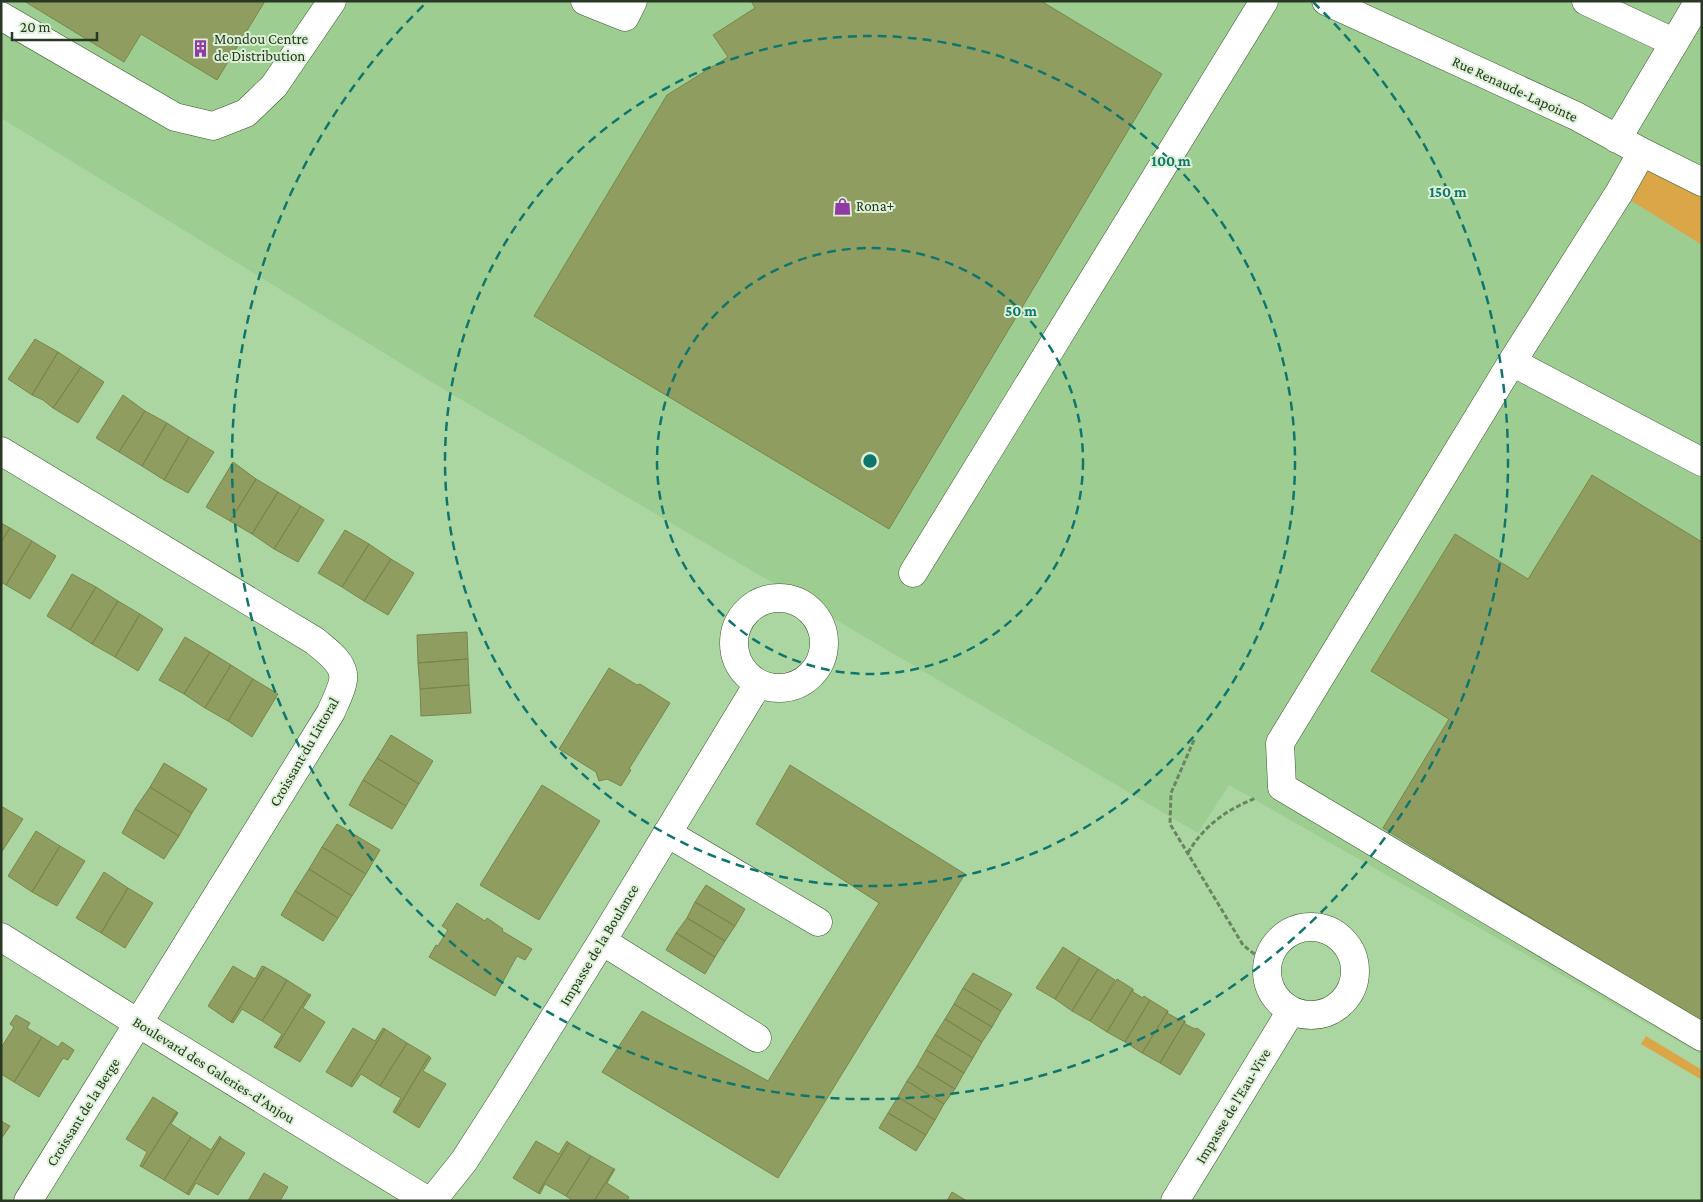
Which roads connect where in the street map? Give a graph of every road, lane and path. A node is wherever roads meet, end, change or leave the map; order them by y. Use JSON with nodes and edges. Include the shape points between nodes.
{"nodes":[{"id":1,"x":332,"y":1,"type":"edge"},
{"id":2,"x":585,"y":1,"type":"edge"},
{"id":3,"x":633,"y":1,"type":"edge"},
{"id":4,"x":1264,"y":1,"type":"edge"},
{"id":5,"x":1326,"y":1,"type":"edge"},
{"id":6,"x":1586,"y":1,"type":"edge"},
{"id":7,"x":1699,"y":1,"type":"edge"},
{"id":8,"x":1,"y":16,"type":"edge"},
{"id":9,"x":1674,"y":42,"type":"junction"},
{"id":10,"x":1617,"y":139,"type":"junction"},
{"id":11,"x":1642,"y":152,"type":"junction"},
{"id":12,"x":1702,"y":182,"type":"edge"},
{"id":13,"x":1512,"y":362,"type":"junction"},
{"id":14,"x":1,"y":452,"type":"edge"},
{"id":15,"x":1702,"y":462,"type":"edge"},
{"id":16,"x":912,"y":573,"type":"dead end"},
{"id":17,"x":758,"y":684,"type":"dead end"},
{"id":18,"x":1194,"y":740,"type":"dead end"},
{"id":19,"x":1282,"y":787,"type":"junction"},
{"id":20,"x":667,"y":833,"type":"junction"},
{"id":21,"x":1188,"y":853,"type":"junction"},
{"id":22,"x":818,"y":922,"type":"dead end"},
{"id":23,"x":1,"y":936,"type":"edge"},
{"id":24,"x":602,"y":941,"type":"junction"},
{"id":25,"x":1267,"y":964,"type":"junction"},
{"id":26,"x":1291,"y":1012,"type":"junction"},
{"id":27,"x":138,"y":1023,"type":"junction"},
{"id":28,"x":1702,"y":1037,"type":"edge"},
{"id":29,"x":757,"y":1038,"type":"dead end"},
{"id":30,"x":28,"y":1201,"type":"edge"},
{"id":31,"x":428,"y":1201,"type":"edge"},
{"id":32,"x":432,"y":1201,"type":"edge"},
{"id":33,"x":1175,"y":1201,"type":"edge"}],
"edges":[{"from":1,"to":8,"type":"street","via":[[274,86],[246,113],[213,126],[175,117]]},
{"from":2,"to":3,"type":"street","via":[[625,17]]},
{"from":4,"to":16,"type":"street"},
{"from":5,"to":10,"type":"street","name":"Rue Renaude-Lapointe","via":[[1576,116]]},
{"from":6,"to":9,"type":"street"},
{"from":7,"to":9,"type":"street"},
{"from":9,"to":10,"type":"street"},
{"from":10,"to":11,"type":"street","name":"Rue Renaude-Lapointe"},
{"from":11,"to":12,"type":"street","name":"Rue Renaude-Lapointe"},
{"from":11,"to":13,"type":"street"},
{"from":13,"to":15,"type":"street"},
{"from":13,"to":19,"type":"street","via":[[1280,743]]},
{"from":14,"to":27,"type":"street","name":"Croissant du Littoral","via":[[314,641],[334,657],[343,674],[331,712]]},
{"from":17,"to":20,"type":"street","name":"Impasse de la Boulance"},
{"from":18,"to":21,"type":"path","via":[[1171,794],[1170,824]]},
{"from":19,"to":21,"type":"path","via":[[1226,812],[1204,830]]},
{"from":19,"to":28,"type":"street"},
{"from":20,"to":22,"type":"street"},
{"from":20,"to":24,"type":"street","name":"Impasse de la Boulance"},
{"from":21,"to":25,"type":"path","via":[[1243,945]]},
{"from":23,"to":27,"type":"street","name":"Boulevard des Galeries-d'Anjou"},
{"from":24,"to":29,"type":"street"},
{"from":24,"to":32,"type":"street","name":"Impasse de la Boulance","via":[[464,1161]]},
{"from":25,"to":26,"type":"street","via":[[1271,992]]},
{"from":25,"to":26,"type":"street","via":[[1271,951],[1280,940],[1291,931],[1304,927],[1319,927],[1332,932],[1352,954],[1356,969],[1354,984],[1347,998],[1335,1009],[1321,1015]]},
{"from":26,"to":33,"type":"street","name":"Impasse de l'Eau-Vive"},
{"from":27,"to":30,"type":"street","name":"Croissant de la Berge"},
{"from":27,"to":31,"type":"street","name":"Boulevard des Galeries-d'Anjou"}]}
